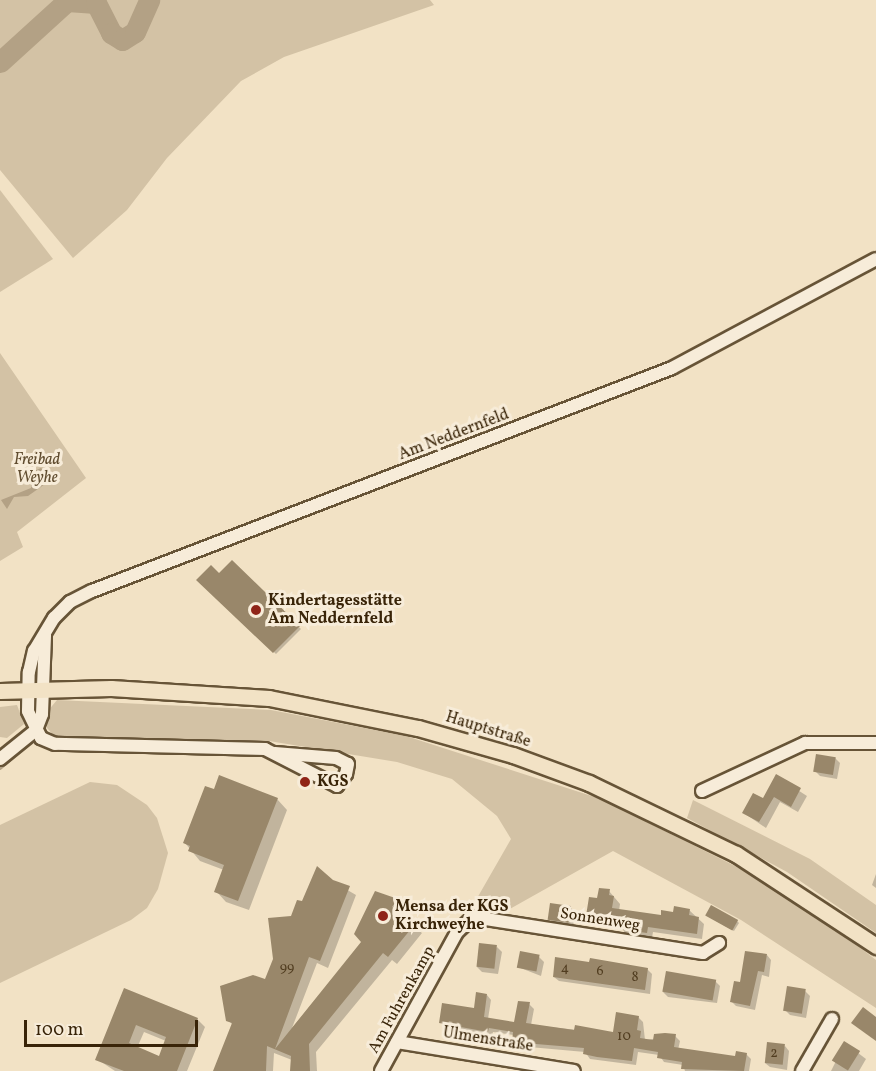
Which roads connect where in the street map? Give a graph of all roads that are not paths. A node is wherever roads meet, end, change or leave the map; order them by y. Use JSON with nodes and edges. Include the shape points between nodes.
{"nodes":[{"id":1,"x":876,"y":259,"type":"edge"},
{"id":2,"x":45,"y":634,"type":"junction"},
{"id":3,"x":46,"y":688,"type":"junction"},
{"id":4,"x":27,"y":689,"type":"junction"},
{"id":5,"x":0,"y":692,"type":"edge"},
{"id":6,"x":36,"y":730,"type":"junction"},
{"id":7,"x":876,"y":743,"type":"edge"},
{"id":8,"x":275,"y":753,"type":"junction"},
{"id":9,"x":0,"y":759,"type":"edge"},
{"id":10,"x":702,"y":791,"type":"dead end"},
{"id":11,"x":473,"y":917,"type":"joint"},
{"id":12,"x":720,"y":943,"type":"dead end"},
{"id":13,"x":876,"y":946,"type":"edge"},
{"id":14,"x":832,"y":1019,"type":"dead end"},
{"id":15,"x":397,"y":1042,"type":"junction"},
{"id":16,"x":381,"y":1071,"type":"edge"},
{"id":17,"x":574,"y":1071,"type":"edge"},
{"id":18,"x":802,"y":1071,"type":"edge"}],
"edges":[{"from":1,"to":2,"type":"street","name":"Am Neddernfeld","via":[[672,368],[92,591],[70,602]]},
{"from":2,"to":3,"type":"street"},
{"from":2,"to":4,"type":"street","name":"Am Neddernfeld","via":[[34,651]]},
{"from":3,"to":4,"type":"main road","name":"Hauptstraße"},
{"from":3,"to":6,"type":"street"},
{"from":3,"to":13,"type":"main road","name":"Hauptstraße","via":[[269,698],[418,728],[513,755],[589,783],[736,854]]},
{"from":4,"to":5,"type":"main road","name":"Hauptstraße"},
{"from":4,"to":6,"type":"street","via":[[28,711]]},
{"from":6,"to":8,"type":"street","via":[[41,738],[55,744],[189,745]]},
{"from":6,"to":9,"type":"street"},
{"from":7,"to":10,"type":"street","via":[[805,743]]},
{"from":8,"to":8,"type":"street","via":[[337,786],[346,774],[348,764],[336,758]]},
{"from":11,"to":12,"type":"street","name":"Sonnenweg","via":[[703,953]]},
{"from":11,"to":15,"type":"street","name":"Am Fuhrenkamp","via":[[457,932]]},
{"from":14,"to":18,"type":"street"},
{"from":15,"to":16,"type":"street","name":"Am Fuhrenkamp"},
{"from":15,"to":17,"type":"street","name":"Ulmenstraße"}]}
